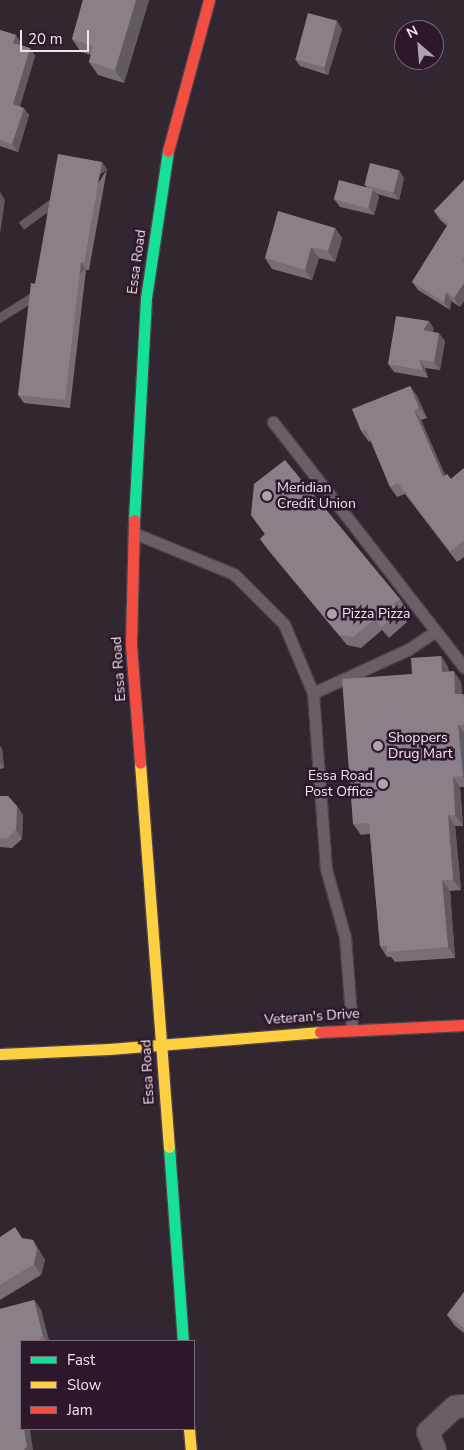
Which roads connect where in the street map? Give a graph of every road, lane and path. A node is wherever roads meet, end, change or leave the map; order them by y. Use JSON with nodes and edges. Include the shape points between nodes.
{"nodes":[{"id":1,"x":209,"y":0,"type":"edge"},
{"id":2,"x":272,"y":422,"type":"dead end"},
{"id":3,"x":132,"y":533,"type":"junction"},
{"id":4,"x":434,"y":632,"type":"junction"},
{"id":5,"x":464,"y":666,"type":"edge"},
{"id":6,"x":313,"y":693,"type":"junction"},
{"id":7,"x":464,"y":1025,"type":"edge"},
{"id":8,"x":352,"y":1029,"type":"junction"},
{"id":9,"x":162,"y":1043,"type":"junction"},
{"id":10,"x":0,"y":1054,"type":"edge"},
{"id":11,"x":183,"y":1340,"type":"edge"},
{"id":12,"x":464,"y":1406,"type":"edge"},
{"id":13,"x":189,"y":1430,"type":"edge"},
{"id":14,"x":191,"y":1450,"type":"edge"},
{"id":15,"x":436,"y":1450,"type":"edge"}],
"edges":[{"from":1,"to":3,"type":"main road","name":"Essa Road","via":[[171,138],[146,298]]},
{"from":2,"to":4,"type":"lane","via":[[372,547]]},
{"from":3,"to":6,"type":"lane","via":[[234,574],[284,624]]},
{"from":3,"to":9,"type":"main road","name":"Essa Road","via":[[131,645]]},
{"from":4,"to":5,"type":"lane"},
{"from":4,"to":6,"type":"lane","via":[[410,649]]},
{"from":6,"to":8,"type":"lane","via":[[326,869],[345,937]]},
{"from":7,"to":8,"type":"main road","name":"Veteran's Drive"},
{"from":8,"to":9,"type":"main road","name":"Veteran's Drive"},
{"from":9,"to":10,"type":"main road","name":"Veteran's Drive"},
{"from":9,"to":11,"type":"main road","name":"Essa Road"},
{"from":12,"to":15,"type":"street","via":[[455,1407],[428,1432]]},
{"from":13,"to":14,"type":"main road"}]}
